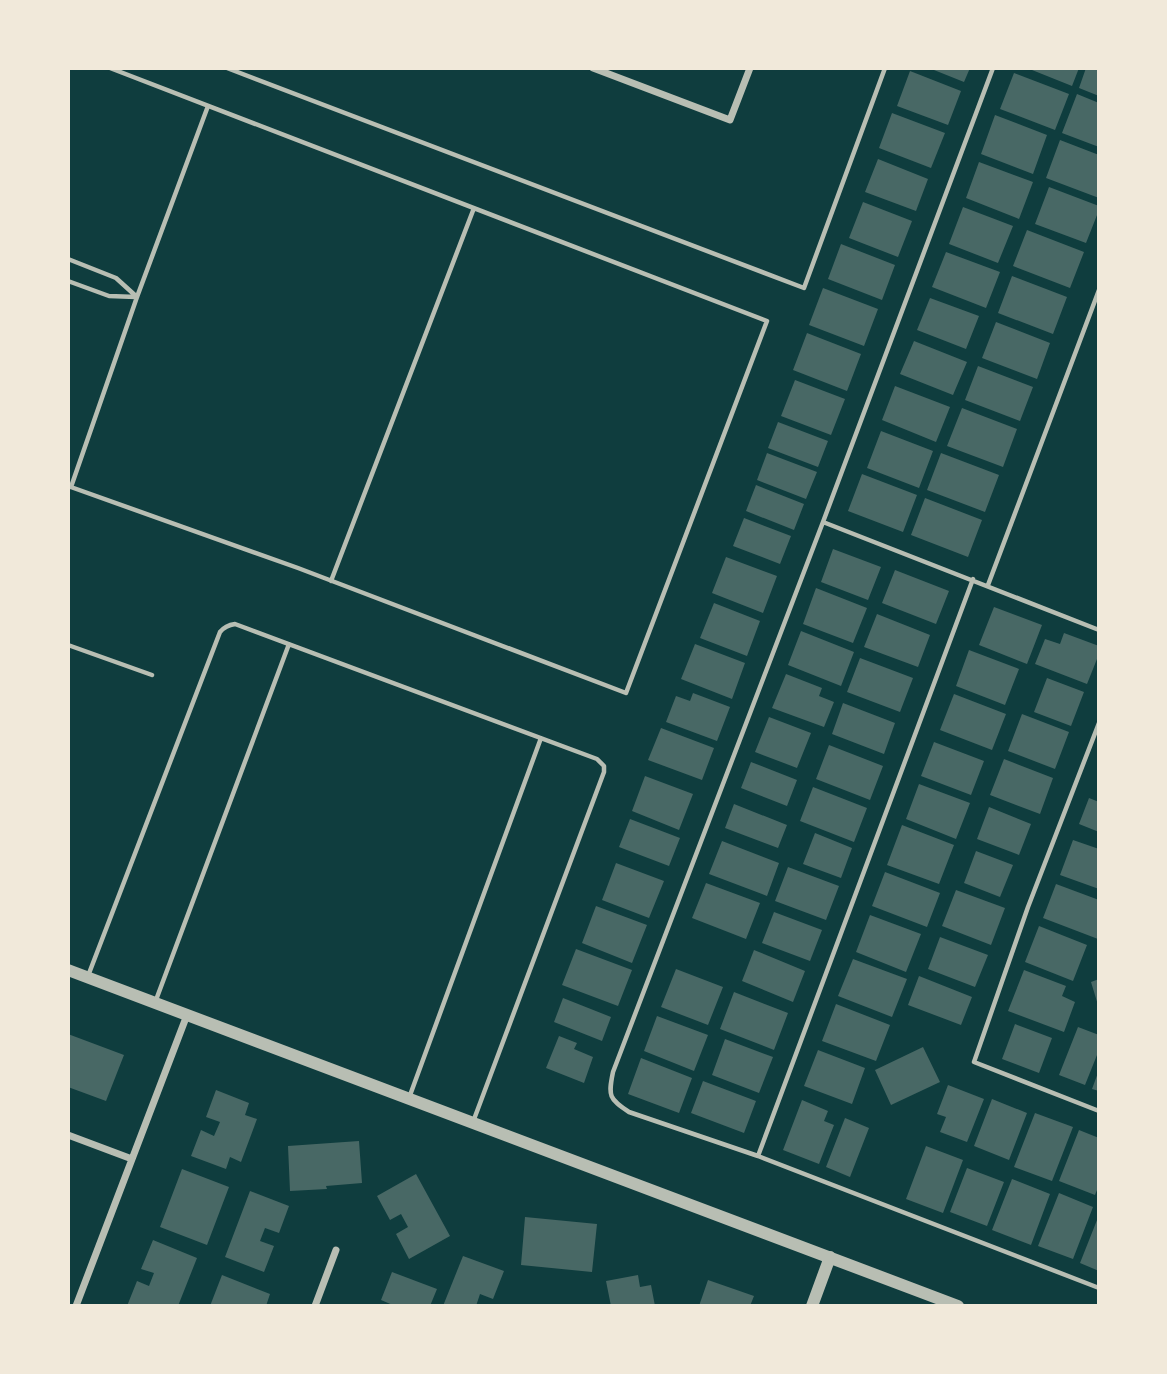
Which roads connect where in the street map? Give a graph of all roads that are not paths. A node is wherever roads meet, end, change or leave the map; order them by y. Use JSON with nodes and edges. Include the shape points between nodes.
{"nodes":[{"id":1,"x":110,"y":68,"type":"edge"},
{"id":2,"x":227,"y":68,"type":"edge"},
{"id":3,"x":593,"y":68,"type":"edge"},
{"id":4,"x":750,"y":68,"type":"edge"},
{"id":5,"x":885,"y":68,"type":"edge"},
{"id":6,"x":993,"y":68,"type":"edge"},
{"id":7,"x":607,"y":71,"type":"edge"},
{"id":8,"x":208,"y":106,"type":"junction"},
{"id":9,"x":474,"y":208,"type":"junction"},
{"id":10,"x":68,"y":260,"type":"edge"},
{"id":11,"x":68,"y":281,"type":"edge"},
{"id":12,"x":1099,"y":290,"type":"edge"},
{"id":13,"x":137,"y":297,"type":"junction"},
{"id":14,"x":70,"y":486,"type":"edge"},
{"id":15,"x":823,"y":522,"type":"junction"},
{"id":16,"x":973,"y":579,"type":"junction"},
{"id":17,"x":331,"y":581,"type":"junction"},
{"id":18,"x":988,"y":585,"type":"junction"},
{"id":19,"x":1099,"y":630,"type":"edge"},
{"id":20,"x":289,"y":644,"type":"junction"},
{"id":21,"x":68,"y":645,"type":"edge"},
{"id":22,"x":152,"y":675,"type":"dead end"},
{"id":23,"x":1099,"y":723,"type":"edge"},
{"id":24,"x":541,"y":738,"type":"junction"},
{"id":25,"x":68,"y":970,"type":"edge"},
{"id":26,"x":88,"y":978,"type":"junction"},
{"id":27,"x":155,"y":1003,"type":"junction"},
{"id":28,"x":187,"y":1015,"type":"junction"},
{"id":29,"x":409,"y":1099,"type":"junction"},
{"id":30,"x":1099,"y":1111,"type":"edge"},
{"id":31,"x":473,"y":1123,"type":"junction"},
{"id":32,"x":68,"y":1135,"type":"edge"},
{"id":33,"x":758,"y":1156,"type":"junction"},
{"id":34,"x":132,"y":1158,"type":"junction"},
{"id":35,"x":336,"y":1250,"type":"dead end"},
{"id":36,"x":830,"y":1257,"type":"junction"},
{"id":37,"x":1099,"y":1288,"type":"edge"},
{"id":38,"x":76,"y":1306,"type":"edge"},
{"id":39,"x":315,"y":1306,"type":"edge"},
{"id":40,"x":812,"y":1306,"type":"edge"},
{"id":41,"x":958,"y":1306,"type":"edge"}],
"edges":[{"from":1,"to":8,"type":"lane"},
{"from":2,"to":5,"type":"lane","via":[[804,288]]},
{"from":3,"to":7,"type":"street"},
{"from":4,"to":7,"type":"street","via":[[730,120]]},
{"from":6,"to":15,"type":"lane"},
{"from":8,"to":9,"type":"lane"},
{"from":8,"to":13,"type":"lane"},
{"from":9,"to":17,"type":"lane"},
{"from":9,"to":17,"type":"lane","via":[[767,321],[626,693]]},
{"from":10,"to":13,"type":"lane","via":[[116,278]]},
{"from":11,"to":13,"type":"lane","via":[[108,296]]},
{"from":12,"to":18,"type":"lane"},
{"from":13,"to":14,"type":"lane"},
{"from":14,"to":17,"type":"lane"},
{"from":15,"to":16,"type":"lane"},
{"from":15,"to":33,"type":"lane","via":[[610,1084],[611,1096],[629,1112]]},
{"from":16,"to":18,"type":"lane"},
{"from":16,"to":33,"type":"lane"},
{"from":18,"to":19,"type":"lane"},
{"from":20,"to":24,"type":"lane"},
{"from":20,"to":26,"type":"lane","via":[[235,624],[223,627]]},
{"from":20,"to":27,"type":"lane"},
{"from":21,"to":22,"type":"lane"},
{"from":23,"to":30,"type":"lane","via":[[974,1062]]},
{"from":24,"to":29,"type":"lane"},
{"from":24,"to":31,"type":"lane","via":[[597,759],[604,772]]},
{"from":25,"to":26,"type":"street"},
{"from":26,"to":27,"type":"street"},
{"from":27,"to":28,"type":"street"},
{"from":28,"to":29,"type":"street"},
{"from":28,"to":34,"type":"street"},
{"from":29,"to":31,"type":"street"},
{"from":31,"to":36,"type":"street"},
{"from":32,"to":34,"type":"street"},
{"from":33,"to":37,"type":"lane"},
{"from":34,"to":38,"type":"street"},
{"from":35,"to":39,"type":"street"},
{"from":36,"to":40,"type":"street"},
{"from":36,"to":41,"type":"street"}]}
